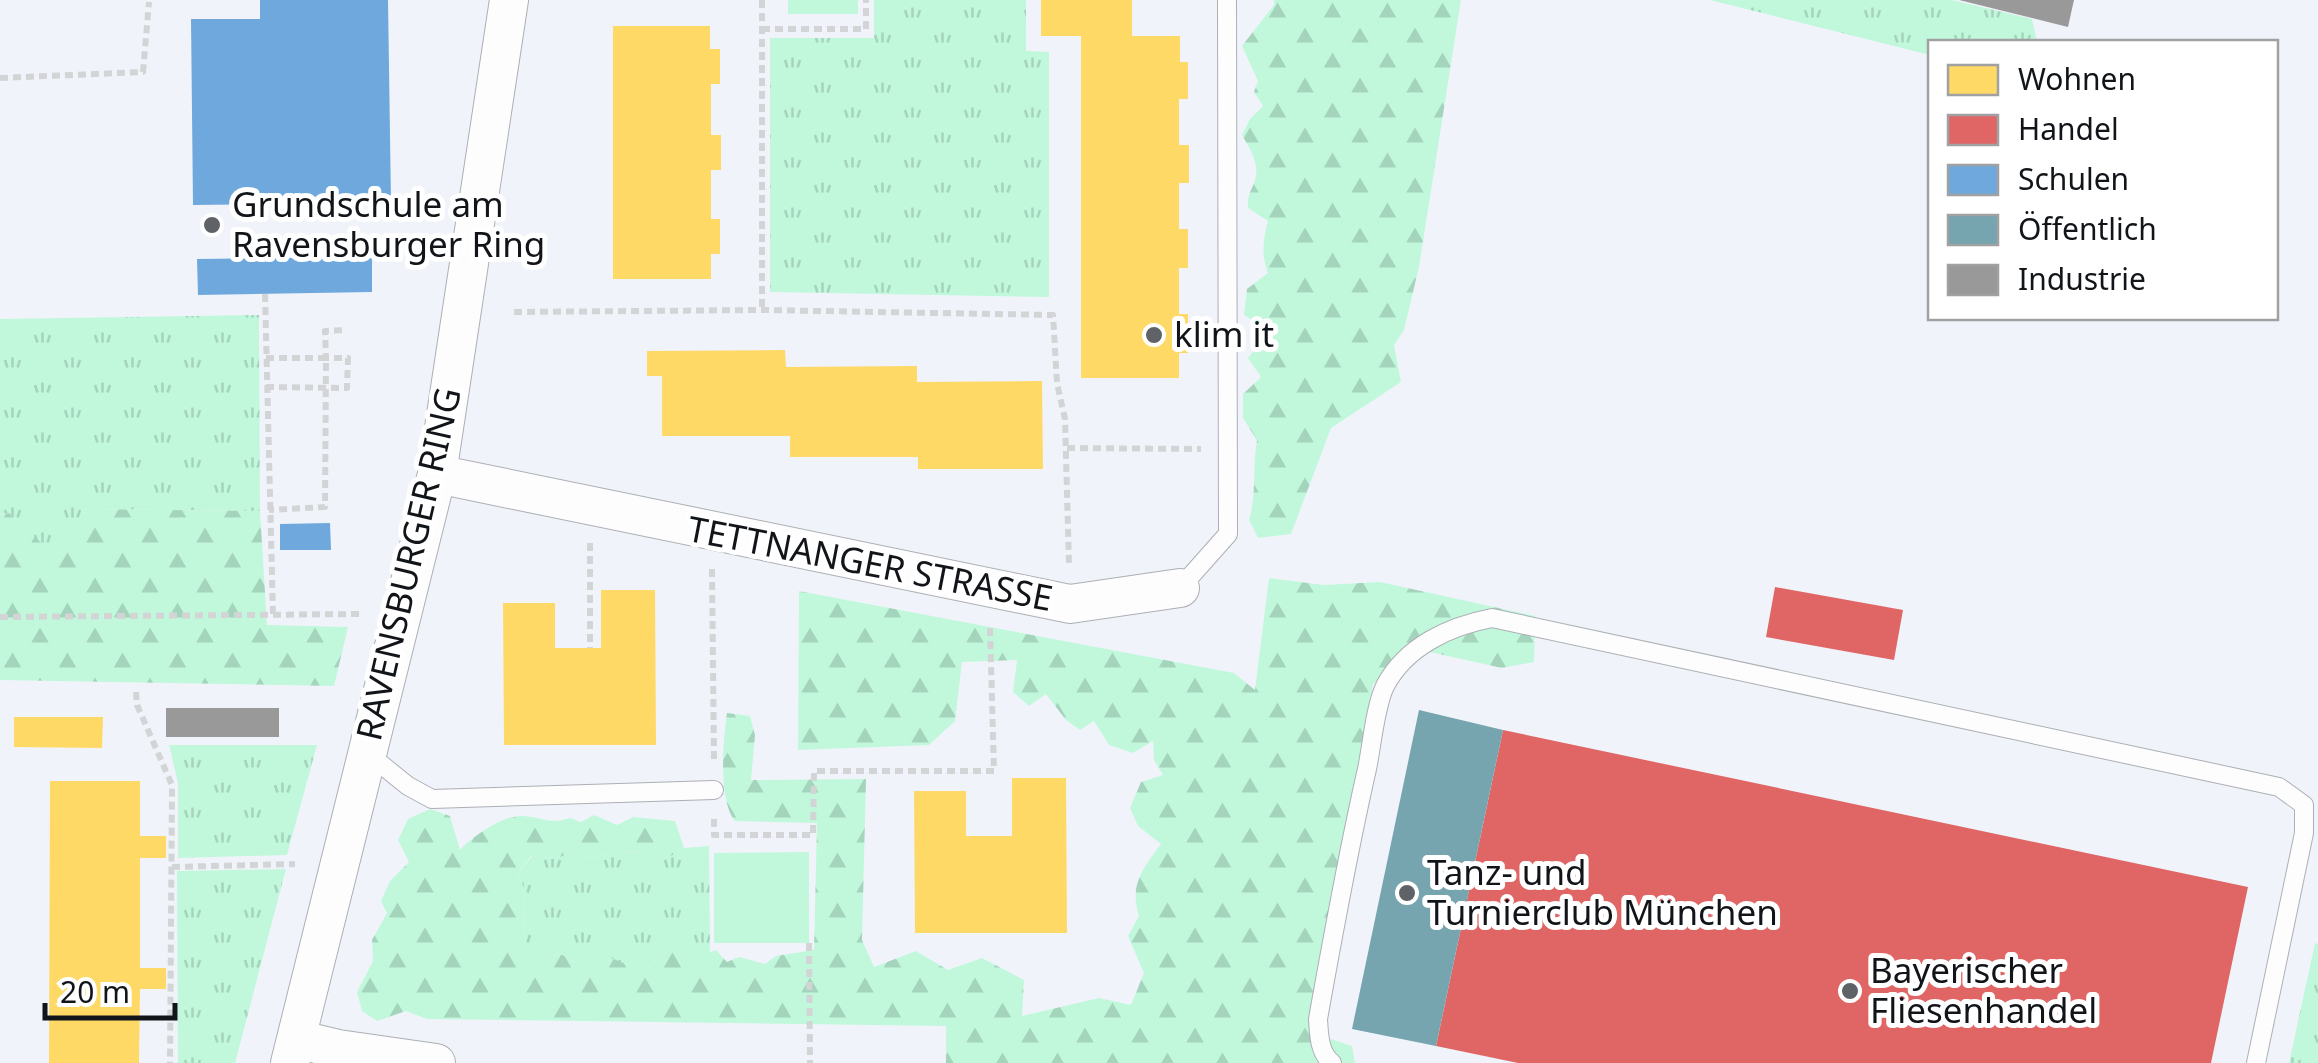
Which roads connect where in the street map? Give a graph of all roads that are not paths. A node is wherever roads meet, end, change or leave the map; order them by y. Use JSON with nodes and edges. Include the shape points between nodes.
{"nodes":[{"id":1,"x":509,"y":0,"type":"edge"},
{"id":2,"x":1227,"y":0,"type":"edge"},
{"id":3,"x":437,"y":474,"type":"junction"},
{"id":4,"x":1180,"y":588,"type":"joint"},
{"id":5,"x":366,"y":752,"type":"junction"},
{"id":6,"x":714,"y":790,"type":"road end"},
{"id":7,"x":292,"y":1051,"type":"edge"},
{"id":8,"x":436,"y":1063,"type":"edge"},
{"id":9,"x":1332,"y":1063,"type":"edge"},
{"id":10,"x":2256,"y":1063,"type":"edge"}],
"edges":[{"from":1,"to":3,"type":"street","name":"RAVENSBURGER RING"},
{"from":2,"to":4,"type":"lane","name":"TETTNANGER STRASSE","via":[[1228,534]]},
{"from":3,"to":4,"type":"street","name":"TETTNANGER STRASSE","via":[[1070,604]]},
{"from":3,"to":5,"type":"street","name":"RAVENSBURGER RING"},
{"from":5,"to":6,"type":"lane","via":[[432,799]]},
{"from":5,"to":7,"type":"street","name":"RAVENSBURGER RING"},
{"from":7,"to":8,"type":"street","via":[[338,1049]]},
{"from":9,"to":10,"type":"lane","via":[[1320,1042],[1318,1018],[1384,687],[1435,636],[1492,618],[2278,787],[2304,805],[2304,833]]}]}
